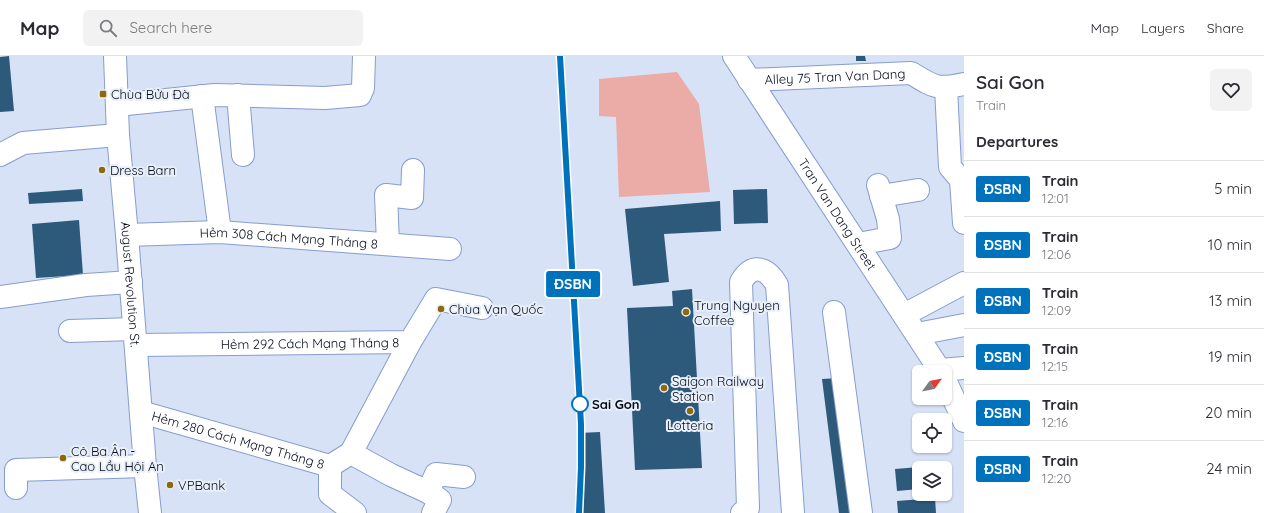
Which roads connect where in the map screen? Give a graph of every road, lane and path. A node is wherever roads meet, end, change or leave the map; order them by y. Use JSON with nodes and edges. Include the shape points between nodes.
{"nodes":[{"id":1,"x":115,"y":56,"type":"edge"},
{"id":2,"x":364,"y":56,"type":"edge"},
{"id":3,"x":735,"y":56,"type":"edge"},
{"id":4,"x":749,"y":80,"type":"junction"},
{"id":5,"x":955,"y":86,"type":"edge"},
{"id":6,"x":238,"y":95,"type":"junction"},
{"id":7,"x":202,"y":96,"type":"junction"},
{"id":8,"x":117,"y":105,"type":"junction"},
{"id":9,"x":118,"y":135,"type":"junction"},
{"id":10,"x":0,"y":155,"type":"edge"},
{"id":11,"x":243,"y":155,"type":"dead end"},
{"id":12,"x":413,"y":170,"type":"dead end"},
{"id":13,"x":958,"y":176,"type":"edge"},
{"id":14,"x":918,"y":190,"type":"dead end"},
{"id":15,"x":964,"y":213,"type":"edge"},
{"id":16,"x":220,"y":232,"type":"junction"},
{"id":17,"x":127,"y":234,"type":"junction"},
{"id":18,"x":388,"y":244,"type":"junction"},
{"id":19,"x":858,"y":244,"type":"junction"},
{"id":20,"x":450,"y":249,"type":"dead end"},
{"id":21,"x":131,"y":282,"type":"junction"},
{"id":22,"x":964,"y":283,"type":"edge"},
{"id":23,"x":0,"y":297,"type":"edge"},
{"id":24,"x":482,"y":308,"type":"dead end"},
{"id":25,"x":834,"y":312,"type":"dead end"},
{"id":26,"x":904,"y":315,"type":"junction"},
{"id":27,"x":964,"y":325,"type":"edge"},
{"id":28,"x":70,"y":331,"type":"dead end"},
{"id":29,"x":917,"y":334,"type":"junction"},
{"id":30,"x":135,"y":337,"type":"junction"},
{"id":31,"x":410,"y":342,"type":"junction"},
{"id":32,"x":936,"y":365,"type":"edge"},
{"id":33,"x":964,"y":368,"type":"edge"},
{"id":34,"x":952,"y":371,"type":"edge"},
{"id":35,"x":952,"y":395,"type":"edge"},
{"id":36,"x":141,"y":412,"type":"junction"},
{"id":37,"x":964,"y":421,"type":"edge"},
{"id":38,"x":351,"y":453,"type":"junction"},
{"id":39,"x":145,"y":466,"type":"junction"},
{"id":40,"x":330,"y":466,"type":"junction"},
{"id":41,"x":464,"y":477,"type":"dead end"},
{"id":42,"x":16,"y":488,"type":"dead end"},
{"id":43,"x":428,"y":492,"type":"junction"},
{"id":44,"x":328,"y":503,"type":"edge"},
{"id":45,"x":150,"y":513,"type":"edge"},
{"id":46,"x":356,"y":513,"type":"edge"},
{"id":47,"x":433,"y":513,"type":"edge"},
{"id":48,"x":742,"y":513,"type":"edge"},
{"id":49,"x":793,"y":513,"type":"edge"},
{"id":50,"x":861,"y":513,"type":"edge"}],
"edges":[{"from":1,"to":8,"type":"street","name":"August Revolution St."},
{"from":2,"to":6,"type":"street","via":[[364,88],[360,95],[325,98]]},
{"from":3,"to":4,"type":"street","name":"Tran Van Dang Street"},
{"from":4,"to":5,"type":"street","name":"Alley 75 Tran Van Dang","via":[[911,73],[931,85]]},
{"from":4,"to":19,"type":"street","name":"Tran Van Dang Street"},
{"from":5,"to":13,"type":"street"},
{"from":6,"to":7,"type":"street"},
{"from":6,"to":11,"type":"street"},
{"from":7,"to":8,"type":"street"},
{"from":7,"to":16,"type":"street"},
{"from":8,"to":9,"type":"street","name":"August Revolution St."},
{"from":9,"to":10,"type":"street","via":[[23,142]]},
{"from":9,"to":17,"type":"street","name":"August Revolution St."},
{"from":12,"to":18,"type":"street","via":[[412,198],[386,195]]},
{"from":13,"to":15,"type":"street"},
{"from":14,"to":19,"type":"street","via":[[879,191],[888,219],[890,238]]},
{"from":16,"to":17,"type":"street","name":"Hẻm 308 Cách Mạng Tháng 8"},
{"from":16,"to":18,"type":"street","name":"Hẻm 308 Cách Mạng Tháng 8"},
{"from":17,"to":21,"type":"street","name":"August Revolution St."},
{"from":18,"to":20,"type":"street","name":"Hẻm 308 Cách Mạng Tháng 8"},
{"from":19,"to":26,"type":"street","name":"Tran Van Dang Street"},
{"from":21,"to":23,"type":"street","via":[[86,285]]},
{"from":21,"to":30,"type":"street","name":"August Revolution St."},
{"from":22,"to":26,"type":"street"},
{"from":24,"to":31,"type":"street","name":"Hẻm 292 Cách Mạng Tháng 8","via":[[436,299]]},
{"from":25,"to":50,"type":"street"},
{"from":26,"to":29,"type":"street","name":"Tran Van Dang Street"},
{"from":27,"to":29,"type":"street"},
{"from":28,"to":30,"type":"street","name":"Hẻm 292 Cách Mạng Tháng 8"},
{"from":29,"to":32,"type":"street","name":"Tran Van Dang Street"},
{"from":30,"to":31,"type":"street","name":"Hẻm 292 Cách Mạng Tháng 8"},
{"from":30,"to":36,"type":"street","name":"August Revolution St."},
{"from":31,"to":38,"type":"street"},
{"from":33,"to":34,"type":"street"},
{"from":35,"to":37,"type":"street","name":"Tran Van Dang Street"},
{"from":36,"to":39,"type":"street","name":"August Revolution St."},
{"from":36,"to":40,"type":"street","name":"Hẻm 280 Cách Mạng Tháng 8"},
{"from":38,"to":40,"type":"street","name":"Hẻm 280 Cách Mạng Tháng 8"},
{"from":38,"to":43,"type":"street","via":[[393,470]]},
{"from":39,"to":42,"type":"street","via":[[16,470]]},
{"from":39,"to":45,"type":"street","name":"August Revolution St."},
{"from":40,"to":44,"type":"street"},
{"from":41,"to":43,"type":"street","via":[[436,474]]},
{"from":43,"to":47,"type":"street","via":[[440,500]]},
{"from":44,"to":46,"type":"street"},
{"from":48,"to":49,"type":"street","via":[[748,508],[741,282],[746,274],[755,270],[764,271],[777,285]]}]}
